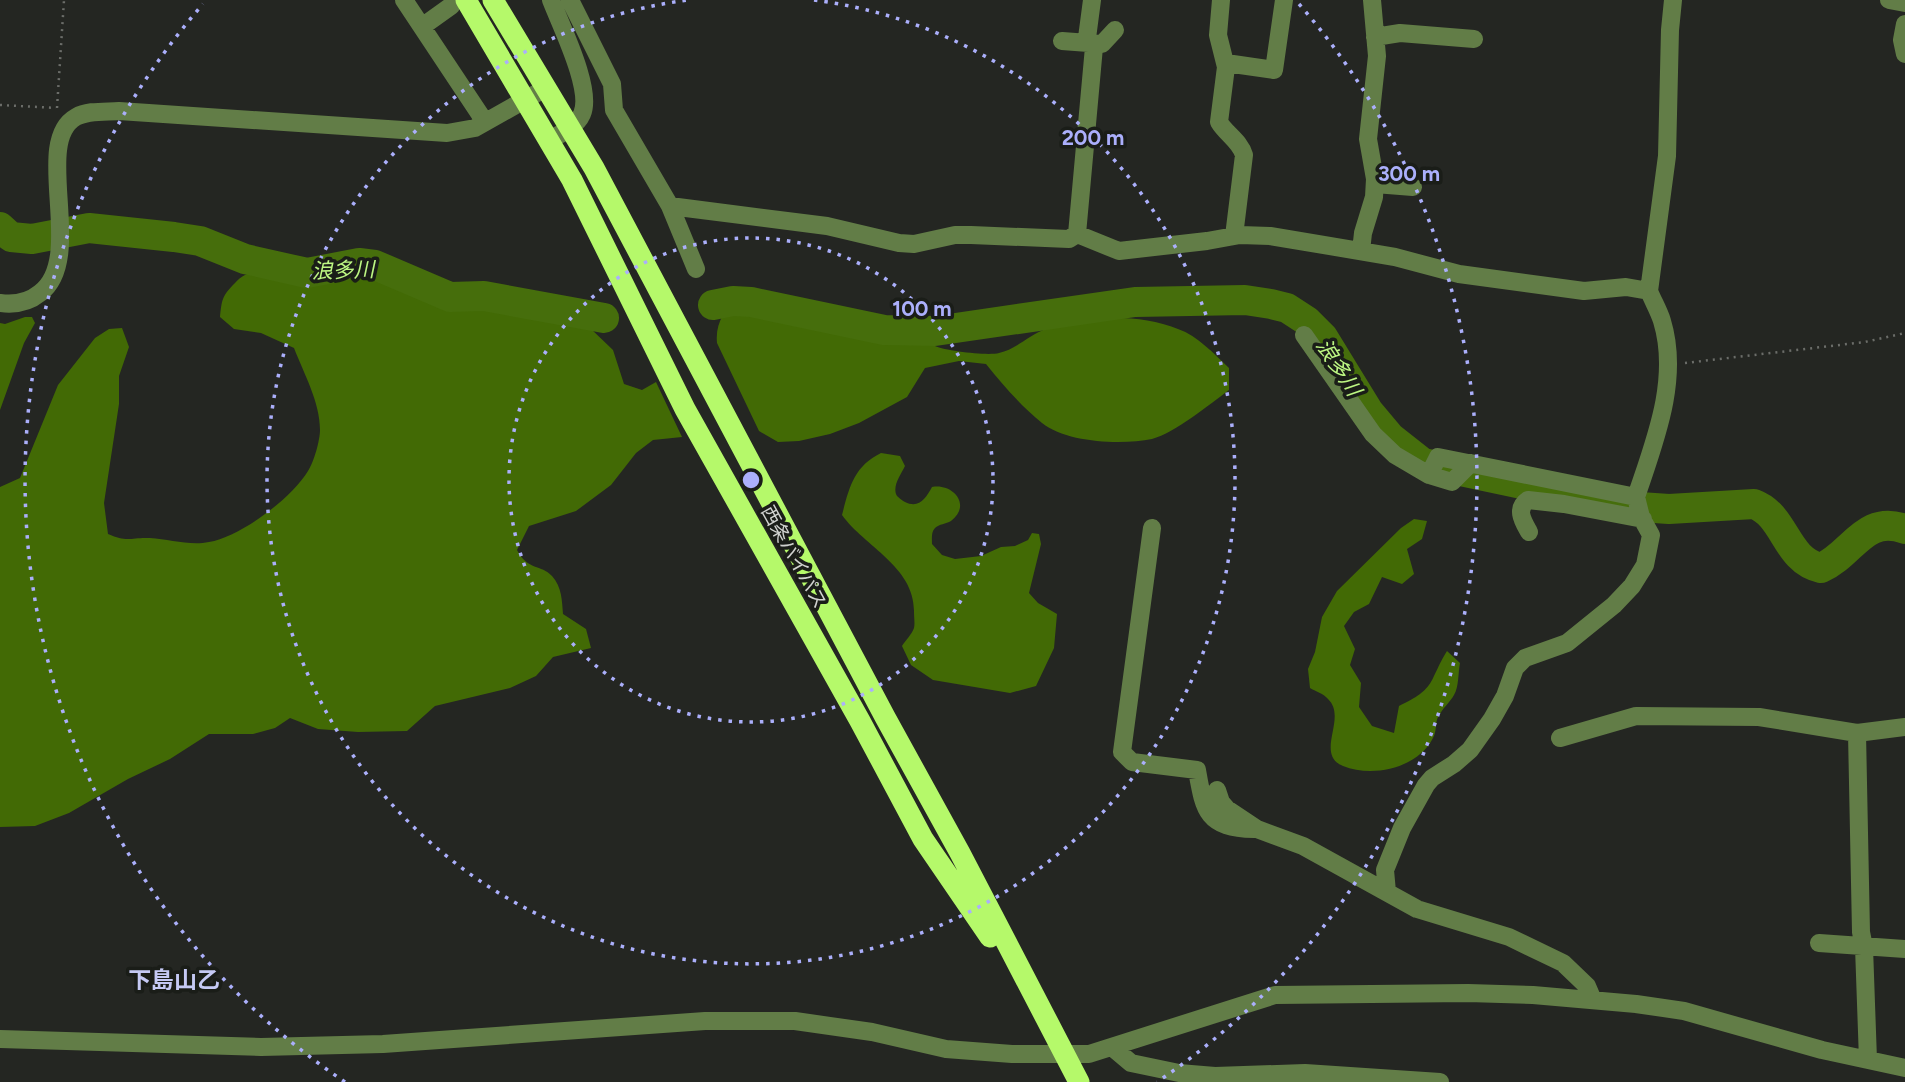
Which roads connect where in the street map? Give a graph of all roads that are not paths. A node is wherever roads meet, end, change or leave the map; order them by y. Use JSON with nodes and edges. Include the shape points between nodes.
{"nodes":[{"id":1,"x":404,"y":0,"type":"edge"},
{"id":2,"x":493,"y":0,"type":"edge"},
{"id":3,"x":551,"y":0,"type":"edge"},
{"id":4,"x":570,"y":0,"type":"edge"},
{"id":5,"x":1091,"y":0,"type":"edge"},
{"id":6,"x":1221,"y":0,"type":"edge"},
{"id":7,"x":1284,"y":0,"type":"edge"},
{"id":8,"x":1372,"y":0,"type":"edge"},
{"id":9,"x":1673,"y":0,"type":"edge"},
{"id":10,"x":1889,"y":0,"type":"edge"},
{"id":11,"x":459,"y":3,"type":"edge"},
{"id":12,"x":1905,"y":3,"type":"edge"},
{"id":13,"x":1905,"y":24,"type":"edge"},
{"id":14,"x":423,"y":26,"type":"junction"},
{"id":15,"x":1115,"y":30,"type":"dead end"},
{"id":16,"x":1375,"y":37,"type":"junction"},
{"id":17,"x":1474,"y":39,"type":"dead end"},
{"id":18,"x":1062,"y":41,"type":"dead end"},
{"id":19,"x":1093,"y":45,"type":"junction"},
{"id":20,"x":1905,"y":54,"type":"edge"},
{"id":21,"x":1226,"y":63,"type":"junction"},
{"id":22,"x":545,"y":87,"type":"junction"},
{"id":23,"x":525,"y":100,"type":"junction"},
{"id":24,"x":485,"y":122,"type":"junction"},
{"id":25,"x":570,"y":128,"type":"junction"},
{"id":26,"x":549,"y":141,"type":"junction"},
{"id":27,"x":1375,"y":184,"type":"junction"},
{"id":28,"x":1413,"y":187,"type":"dead end"},
{"id":29,"x":670,"y":206,"type":"junction"},
{"id":30,"x":1077,"y":234,"type":"junction"},
{"id":31,"x":1234,"y":236,"type":"junction"},
{"id":32,"x":1361,"y":251,"type":"junction"},
{"id":33,"x":696,"y":269,"type":"dead end"},
{"id":34,"x":1649,"y":291,"type":"junction"},
{"id":35,"x":0,"y":303,"type":"edge"},
{"id":36,"x":1304,"y":335,"type":"dead end"},
{"id":37,"x":1640,"y":509,"type":"junction"},
{"id":38,"x":1152,"y":528,"type":"dead end"},
{"id":39,"x":1529,"y":532,"type":"dead end"},
{"id":40,"x":1905,"y":727,"type":"edge"},
{"id":41,"x":1857,"y":733,"type":"junction"},
{"id":42,"x":1560,"y":738,"type":"dead end"},
{"id":43,"x":1217,"y":790,"type":"dead end"},
{"id":44,"x":1257,"y":829,"type":"junction"},
{"id":45,"x":1387,"y":892,"type":"junction"},
{"id":46,"x":1819,"y":943,"type":"dead end"},
{"id":47,"x":1864,"y":947,"type":"junction"},
{"id":48,"x":1905,"y":949,"type":"edge"},
{"id":49,"x":1593,"y":1000,"type":"junction"},
{"id":50,"x":1042,"y":1014,"type":"junction"},
{"id":51,"x":0,"y":1039,"type":"edge"},
{"id":52,"x":1112,"y":1047,"type":"junction"},
{"id":53,"x":1064,"y":1055,"type":"junction"},
{"id":54,"x":1868,"y":1060,"type":"junction"},
{"id":55,"x":1905,"y":1068,"type":"edge"},
{"id":56,"x":1078,"y":1080,"type":"edge"},
{"id":57,"x":1440,"y":1082,"type":"edge"}],
"edges":[{"from":1,"to":14,"type":"street"},
{"from":2,"to":22,"type":"highway","name":"西条バイパス"},
{"from":3,"to":25,"type":"street","via":[[586,101],[582,116]]},
{"from":4,"to":29,"type":"street","via":[[612,83],[614,110]]},
{"from":5,"to":19,"type":"street","via":[[1087,38]]},
{"from":6,"to":21,"type":"street","via":[[1217,36]]},
{"from":7,"to":21,"type":"street","via":[[1274,70]]},
{"from":8,"to":16,"type":"street"},
{"from":9,"to":34,"type":"street","via":[[1667,156]]},
{"from":10,"to":12,"type":"street"},
{"from":11,"to":14,"type":"street"},
{"from":11,"to":23,"type":"highway","name":"西条バイパス"},
{"from":13,"to":20,"type":"street"},
{"from":14,"to":24,"type":"street"},
{"from":15,"to":19,"type":"street","via":[[1102,44]]},
{"from":16,"to":17,"type":"street","via":[[1400,33]]},
{"from":16,"to":27,"type":"street","via":[[1377,72],[1368,139]]},
{"from":18,"to":19,"type":"street"},
{"from":19,"to":30,"type":"street"},
{"from":21,"to":31,"type":"street","via":[[1219,122],[1244,155]]},
{"from":22,"to":23,"type":"street"},
{"from":22,"to":25,"type":"highway","name":"西条バイパス"},
{"from":23,"to":24,"type":"street"},
{"from":23,"to":26,"type":"highway","name":"西条バイパス"},
{"from":24,"to":35,"type":"street","via":[[447,133],[119,111],[76,117],[64,130],[59,150],[58,269],[47,288],[33,299]]},
{"from":25,"to":26,"type":"street"},
{"from":25,"to":50,"type":"highway","name":"西条バイパス"},
{"from":26,"to":50,"type":"highway","name":"西条バイパス","via":[[685,409],[923,839]]},
{"from":27,"to":28,"type":"street"},
{"from":27,"to":32,"type":"street"},
{"from":29,"to":30,"type":"street","via":[[827,226],[899,243],[963,235],[1069,239]]},
{"from":29,"to":33,"type":"street"},
{"from":30,"to":31,"type":"street","via":[[1119,251]]},
{"from":31,"to":32,"type":"street","via":[[1270,236]]},
{"from":32,"to":34,"type":"street","via":[[1459,274],[1584,291],[1626,287]]},
{"from":34,"to":37,"type":"street","via":[[1662,322],[1668,364],[1661,420]]},
{"from":36,"to":37,"type":"street","via":[[1373,434],[1395,455],[1432,469],[1438,457],[1466,469]]},
{"from":37,"to":39,"type":"street","via":[[1528,500],[1520,517]]},
{"from":37,"to":45,"type":"street","via":[[1651,535],[1650,547],[1632,586],[1567,643],[1525,658],[1514,668],[1505,696],[1470,750],[1432,778],[1420,796],[1385,870]]},
{"from":38,"to":44,"type":"street","via":[[1122,752],[1132,762],[1197,770],[1203,804],[1210,815],[1223,825]]},
{"from":40,"to":41,"type":"street"},
{"from":41,"to":42,"type":"street","via":[[1759,717],[1636,716]]},
{"from":41,"to":47,"type":"street"},
{"from":43,"to":44,"type":"street","via":[[1227,809]]},
{"from":44,"to":45,"type":"street","via":[[1303,846]]},
{"from":45,"to":49,"type":"street","via":[[1417,909],[1509,937],[1544,953],[1579,977]]},
{"from":46,"to":47,"type":"street"},
{"from":47,"to":48,"type":"street"},
{"from":47,"to":54,"type":"street"},
{"from":49,"to":52,"type":"street","via":[[1468,993],[1275,995]]},
{"from":49,"to":54,"type":"street","via":[[1684,1012]]},
{"from":50,"to":53,"type":"highway","name":"西条バイパス"},
{"from":51,"to":53,"type":"street","via":[[261,1047],[383,1044],[757,1019],[831,1025],[946,1049]]},
{"from":52,"to":53,"type":"street"},
{"from":52,"to":57,"type":"street","via":[[1131,1063],[1179,1073],[1305,1073]]},
{"from":53,"to":56,"type":"highway","name":"西条バイパス"},
{"from":54,"to":55,"type":"street"}]}
